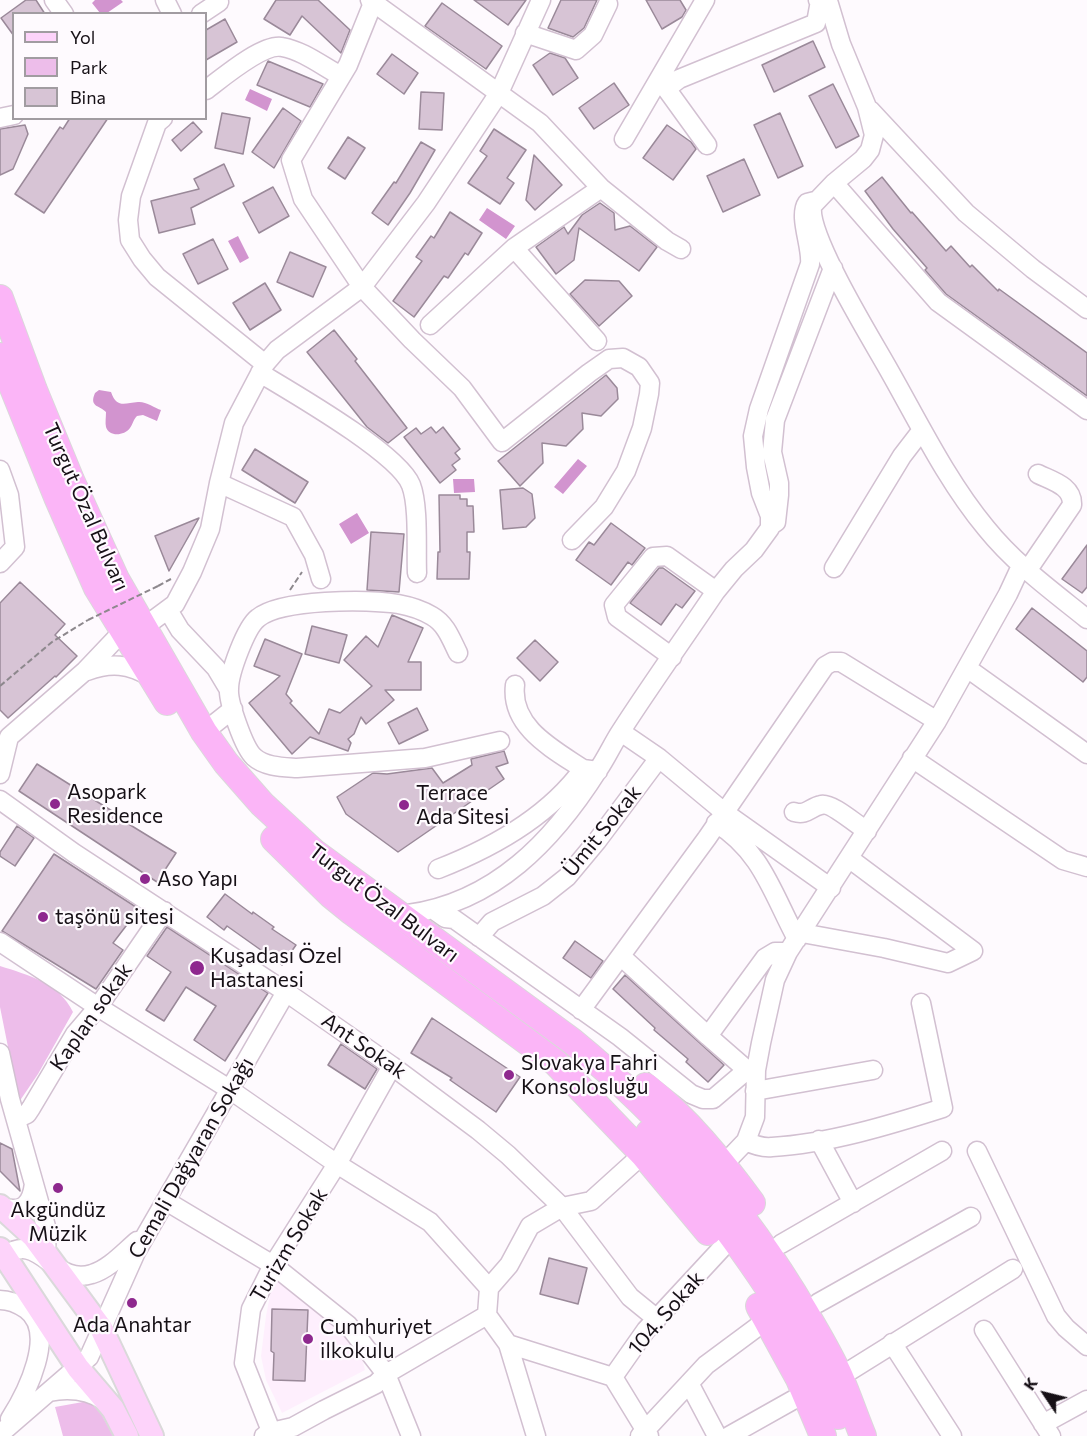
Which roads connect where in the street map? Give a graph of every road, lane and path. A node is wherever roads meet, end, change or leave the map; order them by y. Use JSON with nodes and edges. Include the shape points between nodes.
{"nodes":[{"id":1,"x":541,"y":0,"type":"edge"},
{"id":2,"x":705,"y":0,"type":"edge"},
{"id":3,"x":371,"y":1,"type":"edge"},
{"id":4,"x":826,"y":1,"type":"edge"},
{"id":5,"x":219,"y":2,"type":"dead end"},
{"id":6,"x":608,"y":4,"type":"dead end"},
{"id":7,"x":204,"y":12,"type":"edge"},
{"id":8,"x":525,"y":33,"type":"junction"},
{"id":9,"x":341,"y":76,"type":"junction"},
{"id":10,"x":663,"y":84,"type":"junction"},
{"id":11,"x":207,"y":89,"type":"edge"},
{"id":12,"x":499,"y":93,"type":"junction"},
{"id":13,"x":867,"y":108,"type":"junction"},
{"id":14,"x":161,"y":120,"type":"edge"},
{"id":15,"x":624,"y":139,"type":"dead end"},
{"id":16,"x":707,"y":145,"type":"dead end"},
{"id":17,"x":834,"y":183,"type":"junction"},
{"id":18,"x":601,"y":188,"type":"junction"},
{"id":19,"x":815,"y":201,"type":"junction"},
{"id":20,"x":514,"y":248,"type":"junction"},
{"id":21,"x":681,"y":249,"type":"dead end"},
{"id":22,"x":833,"y":268,"type":"junction"},
{"id":23,"x":362,"y":286,"type":"junction"},
{"id":24,"x":0,"y":298,"type":"edge"},
{"id":25,"x":1087,"y":309,"type":"edge"},
{"id":26,"x":430,"y":325,"type":"dead end"},
{"id":27,"x":597,"y":341,"type":"dead end"},
{"id":28,"x":0,"y":356,"type":"edge"},
{"id":29,"x":262,"y":368,"type":"junction"},
{"id":30,"x":1087,"y":410,"type":"edge"},
{"id":31,"x":922,"y":430,"type":"junction"},
{"id":32,"x":0,"y":470,"type":"edge"},
{"id":33,"x":1038,"y":474,"type":"dead end"},
{"id":34,"x":219,"y":483,"type":"junction"},
{"id":35,"x":770,"y":528,"type":"junction"},
{"id":36,"x":572,"y":540,"type":"dead end"},
{"id":37,"x":314,"y":555,"type":"junction"},
{"id":38,"x":0,"y":563,"type":"edge"},
{"id":39,"x":834,"y":568,"type":"dead end"},
{"id":40,"x":1024,"y":568,"type":"junction"},
{"id":41,"x":417,"y":573,"type":"dead end"},
{"id":42,"x":321,"y":579,"type":"dead end"},
{"id":43,"x":158,"y":586,"type":"dead end"},
{"id":44,"x":716,"y":591,"type":"junction"},
{"id":45,"x":278,"y":607,"type":"junction"},
{"id":46,"x":168,"y":610,"type":"junction"},
{"id":47,"x":1087,"y":619,"type":"edge"},
{"id":48,"x":133,"y":629,"type":"junction"},
{"id":49,"x":458,"y":653,"type":"dead end"},
{"id":50,"x":672,"y":657,"type":"junction"},
{"id":51,"x":967,"y":668,"type":"junction"},
{"id":52,"x":85,"y":671,"type":"junction"},
{"id":53,"x":152,"y":678,"type":"junction"},
{"id":54,"x":515,"y":685,"type":"dead end"},
{"id":55,"x":0,"y":686,"type":"edge"},
{"id":56,"x":228,"y":688,"type":"junction"},
{"id":57,"x":233,"y":710,"type":"junction"},
{"id":58,"x":937,"y":721,"type":"junction"},
{"id":59,"x":4,"y":731,"type":"edge"},
{"id":60,"x":204,"y":732,"type":"junction"},
{"id":61,"x":621,"y":732,"type":"junction"},
{"id":62,"x":500,"y":741,"type":"dead end"},
{"id":63,"x":1087,"y":754,"type":"edge"},
{"id":64,"x":659,"y":758,"type":"junction"},
{"id":65,"x":912,"y":758,"type":"junction"},
{"id":66,"x":590,"y":770,"type":"junction"},
{"id":67,"x":0,"y":774,"type":"edge"},
{"id":68,"x":0,"y":800,"type":"edge"},
{"id":69,"x":794,"y":812,"type":"dead end"},
{"id":70,"x":720,"y":818,"type":"junction"},
{"id":71,"x":867,"y":831,"type":"junction"},
{"id":72,"x":274,"y":839,"type":"junction"},
{"id":73,"x":850,"y":859,"type":"junction"},
{"id":74,"x":1087,"y":867,"type":"edge"},
{"id":75,"x":438,"y":869,"type":"dead end"},
{"id":76,"x":343,"y":875,"type":"junction"},
{"id":77,"x":831,"y":888,"type":"junction"},
{"id":78,"x":164,"y":911,"type":"junction"},
{"id":79,"x":435,"y":911,"type":"junction"},
{"id":80,"x":408,"y":914,"type":"junction"},
{"id":81,"x":442,"y":937,"type":"junction"},
{"id":82,"x":479,"y":937,"type":"junction"},
{"id":83,"x":0,"y":942,"type":"edge"},
{"id":84,"x":796,"y":942,"type":"junction"},
{"id":85,"x":624,"y":959,"type":"dead end"},
{"id":86,"x":286,"y":992,"type":"junction"},
{"id":87,"x":921,"y":1003,"type":"dead end"},
{"id":88,"x":98,"y":1007,"type":"junction"},
{"id":89,"x":581,"y":1010,"type":"junction"},
{"id":90,"x":708,"y":1036,"type":"junction"},
{"id":91,"x":0,"y":1053,"type":"edge"},
{"id":92,"x":392,"y":1066,"type":"junction"},
{"id":93,"x":751,"y":1070,"type":"junction"},
{"id":94,"x":873,"y":1070,"type":"dead end"},
{"id":95,"x":229,"y":1089,"type":"junction"},
{"id":96,"x":755,"y":1091,"type":"junction"},
{"id":97,"x":5,"y":1096,"type":"edge"},
{"id":98,"x":16,"y":1119,"type":"junction"},
{"id":99,"x":819,"y":1140,"type":"junction"},
{"id":100,"x":746,"y":1141,"type":"junction"},
{"id":101,"x":942,"y":1151,"type":"dead end"},
{"id":102,"x":977,"y":1151,"type":"dead end"},
{"id":103,"x":643,"y":1154,"type":"junction"},
{"id":104,"x":337,"y":1164,"type":"junction"},
{"id":105,"x":724,"y":1164,"type":"junction"},
{"id":106,"x":34,"y":1184,"type":"junction"},
{"id":107,"x":166,"y":1201,"type":"junction"},
{"id":108,"x":853,"y":1203,"type":"junction"},
{"id":109,"x":0,"y":1207,"type":"edge"},
{"id":110,"x":562,"y":1207,"type":"junction"},
{"id":111,"x":971,"y":1217,"type":"dead end"},
{"id":112,"x":151,"y":1225,"type":"junction"},
{"id":113,"x":781,"y":1244,"type":"junction"},
{"id":114,"x":722,"y":1248,"type":"junction"},
{"id":115,"x":2,"y":1254,"type":"edge"},
{"id":116,"x":51,"y":1260,"type":"junction"},
{"id":117,"x":273,"y":1265,"type":"junction"},
{"id":118,"x":1013,"y":1269,"type":"dead end"},
{"id":119,"x":489,"y":1288,"type":"junction"},
{"id":120,"x":0,"y":1300,"type":"edge"},
{"id":121,"x":818,"y":1303,"type":"junction"},
{"id":122,"x":487,"y":1315,"type":"junction"},
{"id":123,"x":657,"y":1319,"type":"junction"},
{"id":124,"x":768,"y":1319,"type":"junction"},
{"id":125,"x":101,"y":1328,"type":"junction"},
{"id":126,"x":984,"y":1330,"type":"dead end"},
{"id":127,"x":892,"y":1343,"type":"junction"},
{"id":128,"x":508,"y":1344,"type":"junction"},
{"id":129,"x":1087,"y":1346,"type":"edge"},
{"id":130,"x":78,"y":1368,"type":"junction"},
{"id":131,"x":851,"y":1370,"type":"junction"},
{"id":132,"x":386,"y":1374,"type":"junction"},
{"id":133,"x":613,"y":1377,"type":"junction"},
{"id":134,"x":689,"y":1383,"type":"junction"},
{"id":135,"x":49,"y":1392,"type":"junction"},
{"id":136,"x":793,"y":1400,"type":"dead end"},
{"id":137,"x":1087,"y":1400,"type":"edge"},
{"id":138,"x":113,"y":1408,"type":"junction"},
{"id":139,"x":1047,"y":1430,"type":"edge"},
{"id":140,"x":1,"y":1432,"type":"edge"},
{"id":141,"x":645,"y":1434,"type":"edge"},
{"id":142,"x":269,"y":1435,"type":"edge"},
{"id":143,"x":127,"y":1436,"type":"edge"},
{"id":144,"x":152,"y":1436,"type":"edge"},
{"id":145,"x":411,"y":1436,"type":"edge"},
{"id":146,"x":536,"y":1436,"type":"edge"},
{"id":147,"x":717,"y":1436,"type":"edge"},
{"id":148,"x":729,"y":1436,"type":"edge"},
{"id":149,"x":823,"y":1436,"type":"edge"},
{"id":150,"x":846,"y":1436,"type":"edge"},
{"id":151,"x":863,"y":1436,"type":"edge"},
{"id":152,"x":879,"y":1436,"type":"edge"},
{"id":153,"x":952,"y":1436,"type":"edge"}],
"edges":[{"from":1,"to":8,"type":"street"},
{"from":2,"to":10,"type":"street"},
{"from":3,"to":9,"type":"street"},
{"from":3,"to":12,"type":"street"},
{"from":4,"to":10,"type":"street","via":[[816,23]]},
{"from":4,"to":13,"type":"street"},
{"from":5,"to":7,"type":"street"},
{"from":6,"to":8,"type":"street","via":[[593,35],[576,50]]},
{"from":8,"to":12,"type":"street"},
{"from":9,"to":11,"type":"street","via":[[280,46],[266,48]]},
{"from":9,"to":23,"type":"street","via":[[291,160],[303,199]]},
{"from":10,"to":15,"type":"street"},
{"from":10,"to":16,"type":"street"},
{"from":12,"to":18,"type":"street","via":[[540,123]]},
{"from":12,"to":23,"type":"street","via":[[426,203]]},
{"from":13,"to":17,"type":"street","via":[[873,142],[863,159]]},
{"from":13,"to":25,"type":"street","via":[[966,213]]},
{"from":14,"to":29,"type":"street","via":[[131,196],[130,240],[157,277]]},
{"from":17,"to":19,"type":"street"},
{"from":17,"to":30,"type":"street","via":[[938,302]]},
{"from":18,"to":20,"type":"street"},
{"from":18,"to":21,"type":"street"},
{"from":19,"to":22,"type":"street","via":[[812,217]]},
{"from":19,"to":35,"type":"street","via":[[807,203],[803,211],[810,264],[753,436]]},
{"from":20,"to":26,"type":"street"},
{"from":20,"to":27,"type":"street"},
{"from":22,"to":31,"type":"street"},
{"from":22,"to":35,"type":"street","via":[[775,420],[772,452],[779,495],[776,522]]},
{"from":23,"to":29,"type":"street","via":[[277,350]]},
{"from":23,"to":36,"type":"street","via":[[462,388],[502,442],[609,359],[623,358],[639,367],[650,383],[649,394],[642,428],[626,471],[604,507]]},
{"from":24,"to":48,"type":"highway","name":"Turgut Özal Bulvarı"},
{"from":28,"to":48,"type":"highway","name":"Turgut Özal Bulvarı","via":[[97,588]]},
{"from":29,"to":34,"type":"street","via":[[234,423]]},
{"from":29,"to":41,"type":"street","via":[[350,429],[405,474],[415,499]]},
{"from":31,"to":39,"type":"street"},
{"from":31,"to":40,"type":"street","via":[[985,527]]},
{"from":32,"to":38,"type":"street","via":[[9,495],[15,547]]},
{"from":33,"to":40,"type":"street","via":[[1066,489],[1072,505]]},
{"from":34,"to":37,"type":"street","via":[[293,517]]},
{"from":34,"to":46,"type":"street","via":[[201,553],[181,595]]},
{"from":35,"to":44,"type":"street"},
{"from":37,"to":42,"type":"street"},
{"from":37,"to":45,"type":"path"},
{"from":40,"to":47,"type":"street"},
{"from":40,"to":51,"type":"street"},
{"from":43,"to":55,"type":"path","bridge":true,"via":[[52,642]]},
{"from":44,"to":50,"type":"street"},
{"from":44,"to":50,"type":"street","via":[[667,556],[653,556],[614,605],[616,617]]},
{"from":45,"to":49,"type":"street","via":[[401,604],[433,616],[445,626]]},
{"from":45,"to":56,"type":"street","via":[[249,626]]},
{"from":46,"to":48,"type":"street"},
{"from":46,"to":56,"type":"street"},
{"from":48,"to":52,"type":"street"},
{"from":48,"to":53,"type":"highway","name":"Turgut Özal Bulvarı"},
{"from":48,"to":60,"type":"highway","name":"Turgut Özal Bulvarı"},
{"from":50,"to":61,"type":"street"},
{"from":51,"to":58,"type":"street"},
{"from":51,"to":63,"type":"street"},
{"from":52,"to":53,"type":"street","via":[[118,664]]},
{"from":52,"to":59,"type":"street"},
{"from":53,"to":72,"type":"highway","name":"Turgut Özal Bulvarı","via":[[211,768]]},
{"from":54,"to":66,"type":"street","via":[[520,716],[530,730]]},
{"from":56,"to":57,"type":"street"},
{"from":57,"to":60,"type":"street"},
{"from":57,"to":62,"type":"street","via":[[255,758],[284,767],[425,759]]},
{"from":58,"to":65,"type":"street"},
{"from":58,"to":70,"type":"street","via":[[841,662],[828,663]]},
{"from":59,"to":67,"type":"street"},
{"from":60,"to":76,"type":"highway","name":"Turgut Özal Bulvarı","via":[[262,804]]},
{"from":61,"to":64,"type":"street"},
{"from":61,"to":66,"type":"street"},
{"from":64,"to":70,"type":"street"},
{"from":64,"to":82,"type":"street","name":"Ümit Sokak","via":[[567,877],[543,896],[492,922]]},
{"from":65,"to":71,"type":"street"},
{"from":65,"to":74,"type":"street","via":[[1062,860]]},
{"from":66,"to":75,"type":"street","via":[[511,833]]},
{"from":66,"to":79,"type":"street","via":[[560,823],[525,861],[485,887]]},
{"from":68,"to":78,"type":"street","name":"Ant Sokak"},
{"from":69,"to":71,"type":"street","via":[[807,813],[825,804]]},
{"from":70,"to":77,"type":"street"},
{"from":70,"to":84,"type":"street","via":[[760,865]]},
{"from":70,"to":89,"type":"street"},
{"from":71,"to":73,"type":"street"},
{"from":72,"to":103,"type":"highway","via":[[352,912],[556,1063]]},
{"from":72,"to":150,"type":"highway","name":"Turgut Özal Bulvarı","via":[[332,887],[595,1079],[652,1137],[753,1264],[807,1351]]},
{"from":73,"to":77,"type":"street"},
{"from":73,"to":84,"type":"street","via":[[973,951],[948,963],[884,948]]},
{"from":76,"to":80,"type":"highway"},
{"from":76,"to":151,"type":"highway","name":"Turgut Özal Bulvarı","via":[[572,1041],[610,1072],[692,1155],[775,1263],[840,1376]]},
{"from":77,"to":84,"type":"street"},
{"from":78,"to":86,"type":"street","name":"Ant Sokak"},
{"from":78,"to":88,"type":"street","name":"Kaplan sokak"},
{"from":79,"to":80,"type":"street"},
{"from":79,"to":81,"type":"street","via":[[433,928]]},
{"from":79,"to":82,"type":"street"},
{"from":80,"to":81,"type":"highway"},
{"from":81,"to":105,"type":"highway","via":[[613,1059],[699,1134]]},
{"from":82,"to":89,"type":"street"},
{"from":83,"to":88,"type":"street"},
{"from":84,"to":90,"type":"street","via":[[765,958]]},
{"from":84,"to":93,"type":"street","via":[[775,980]]},
{"from":85,"to":90,"type":"street"},
{"from":86,"to":92,"type":"street","name":"Ant Sokak"},
{"from":86,"to":95,"type":"street","name":"Cemali Dağyaran Sokağı"},
{"from":87,"to":99,"type":"street","via":[[943,1108],[891,1125]]},
{"from":88,"to":95,"type":"street"},
{"from":88,"to":98,"type":"street","name":"Kaplan sokak","via":[[75,1034],[31,1108]]},
{"from":89,"to":93,"type":"street","via":[[691,1094],[703,1099],[713,1099]]},
{"from":90,"to":93,"type":"street"},
{"from":91,"to":97,"type":"street"},
{"from":92,"to":104,"type":"street","name":"Turizm Sokak"},
{"from":92,"to":110,"type":"street","name":"Ant Sokak","via":[[478,1130]]},
{"from":93,"to":96,"type":"street"},
{"from":94,"to":96,"type":"street"},
{"from":95,"to":104,"type":"street"},
{"from":95,"to":107,"type":"street","name":"Cemali Dağyaran Sokağı"},
{"from":96,"to":100,"type":"street","via":[[755,1118]]},
{"from":97,"to":98,"type":"street"},
{"from":98,"to":106,"type":"street"},
{"from":99,"to":100,"type":"street","via":[[771,1147]]},
{"from":99,"to":108,"type":"street"},
{"from":100,"to":105,"type":"street"},
{"from":101,"to":108,"type":"street"},
{"from":102,"to":129,"type":"street","via":[[1056,1316]]},
{"from":103,"to":110,"type":"street","via":[[591,1201]]},
{"from":103,"to":114,"type":"highway"},
{"from":104,"to":117,"type":"street","name":"Turizm Sokak"},
{"from":104,"to":119,"type":"street","via":[[430,1222]]},
{"from":105,"to":113,"type":"highway"},
{"from":106,"to":109,"type":"street","via":[[27,1204],[19,1208]]},
{"from":106,"to":116,"type":"street"},
{"from":107,"to":112,"type":"street","name":"Cemali Dağyaran Sokağı"},
{"from":107,"to":117,"type":"street"},
{"from":108,"to":113,"type":"street"},
{"from":109,"to":116,"type":"main road","via":[[29,1232]]},
{"from":110,"to":119,"type":"street","via":[[530,1226],[509,1265]]},
{"from":110,"to":123,"type":"street","name":"Ant Sokak","via":[[630,1297]]},
{"from":111,"to":121,"type":"street"},
{"from":112,"to":116,"type":"street","via":[[120,1256],[90,1275],[63,1273]]},
{"from":112,"to":125,"type":"street","name":"Cemali Dağyaran Sokağı"},
{"from":113,"to":121,"type":"highway"},
{"from":114,"to":123,"type":"street","name":"104. Sokak"},
{"from":114,"to":124,"type":"highway"},
{"from":115,"to":116,"type":"street","via":[[24,1248]]},
{"from":115,"to":130,"type":"main road"},
{"from":116,"to":125,"type":"main road"},
{"from":117,"to":132,"type":"street","via":[[348,1325]]},
{"from":117,"to":142,"type":"street","name":"Turizm Sokak","via":[[251,1310],[244,1363]]},
{"from":118,"to":127,"type":"street"},
{"from":119,"to":122,"type":"street"},
{"from":120,"to":140,"type":"street","via":[[9,1300],[28,1310],[39,1330],[40,1341],[30,1383]]},
{"from":121,"to":131,"type":"highway"},
{"from":122,"to":128,"type":"street"},
{"from":122,"to":132,"type":"street"},
{"from":123,"to":133,"type":"street","name":"104. Sokak"},
{"from":124,"to":134,"type":"street","via":[[706,1365]]},
{"from":124,"to":149,"type":"highway"},
{"from":125,"to":130,"type":"street","name":"Cemali Dağyaran Sokağı","via":[[89,1357]]},
{"from":125,"to":144,"type":"main road"},
{"from":126,"to":139,"type":"street"},
{"from":127,"to":131,"type":"street"},
{"from":127,"to":153,"type":"street"},
{"from":128,"to":133,"type":"street"},
{"from":128,"to":146,"type":"street"},
{"from":130,"to":135,"type":"street","name":"Cemali Dağyaran Sokağı"},
{"from":130,"to":138,"type":"main road"},
{"from":131,"to":152,"type":"highway"},
{"from":132,"to":142,"type":"street","via":[[376,1384],[293,1427]]},
{"from":132,"to":145,"type":"street"},
{"from":133,"to":141,"type":"street"},
{"from":134,"to":141,"type":"street"},
{"from":134,"to":147,"type":"street"},
{"from":135,"to":138,"type":"street","via":[[63,1389],[91,1394]]},
{"from":135,"to":140,"type":"street","name":"Cemali Dağyaran Sokağı"},
{"from":136,"to":148,"type":"street"},
{"from":137,"to":139,"type":"street"},
{"from":138,"to":143,"type":"main road"}]}
